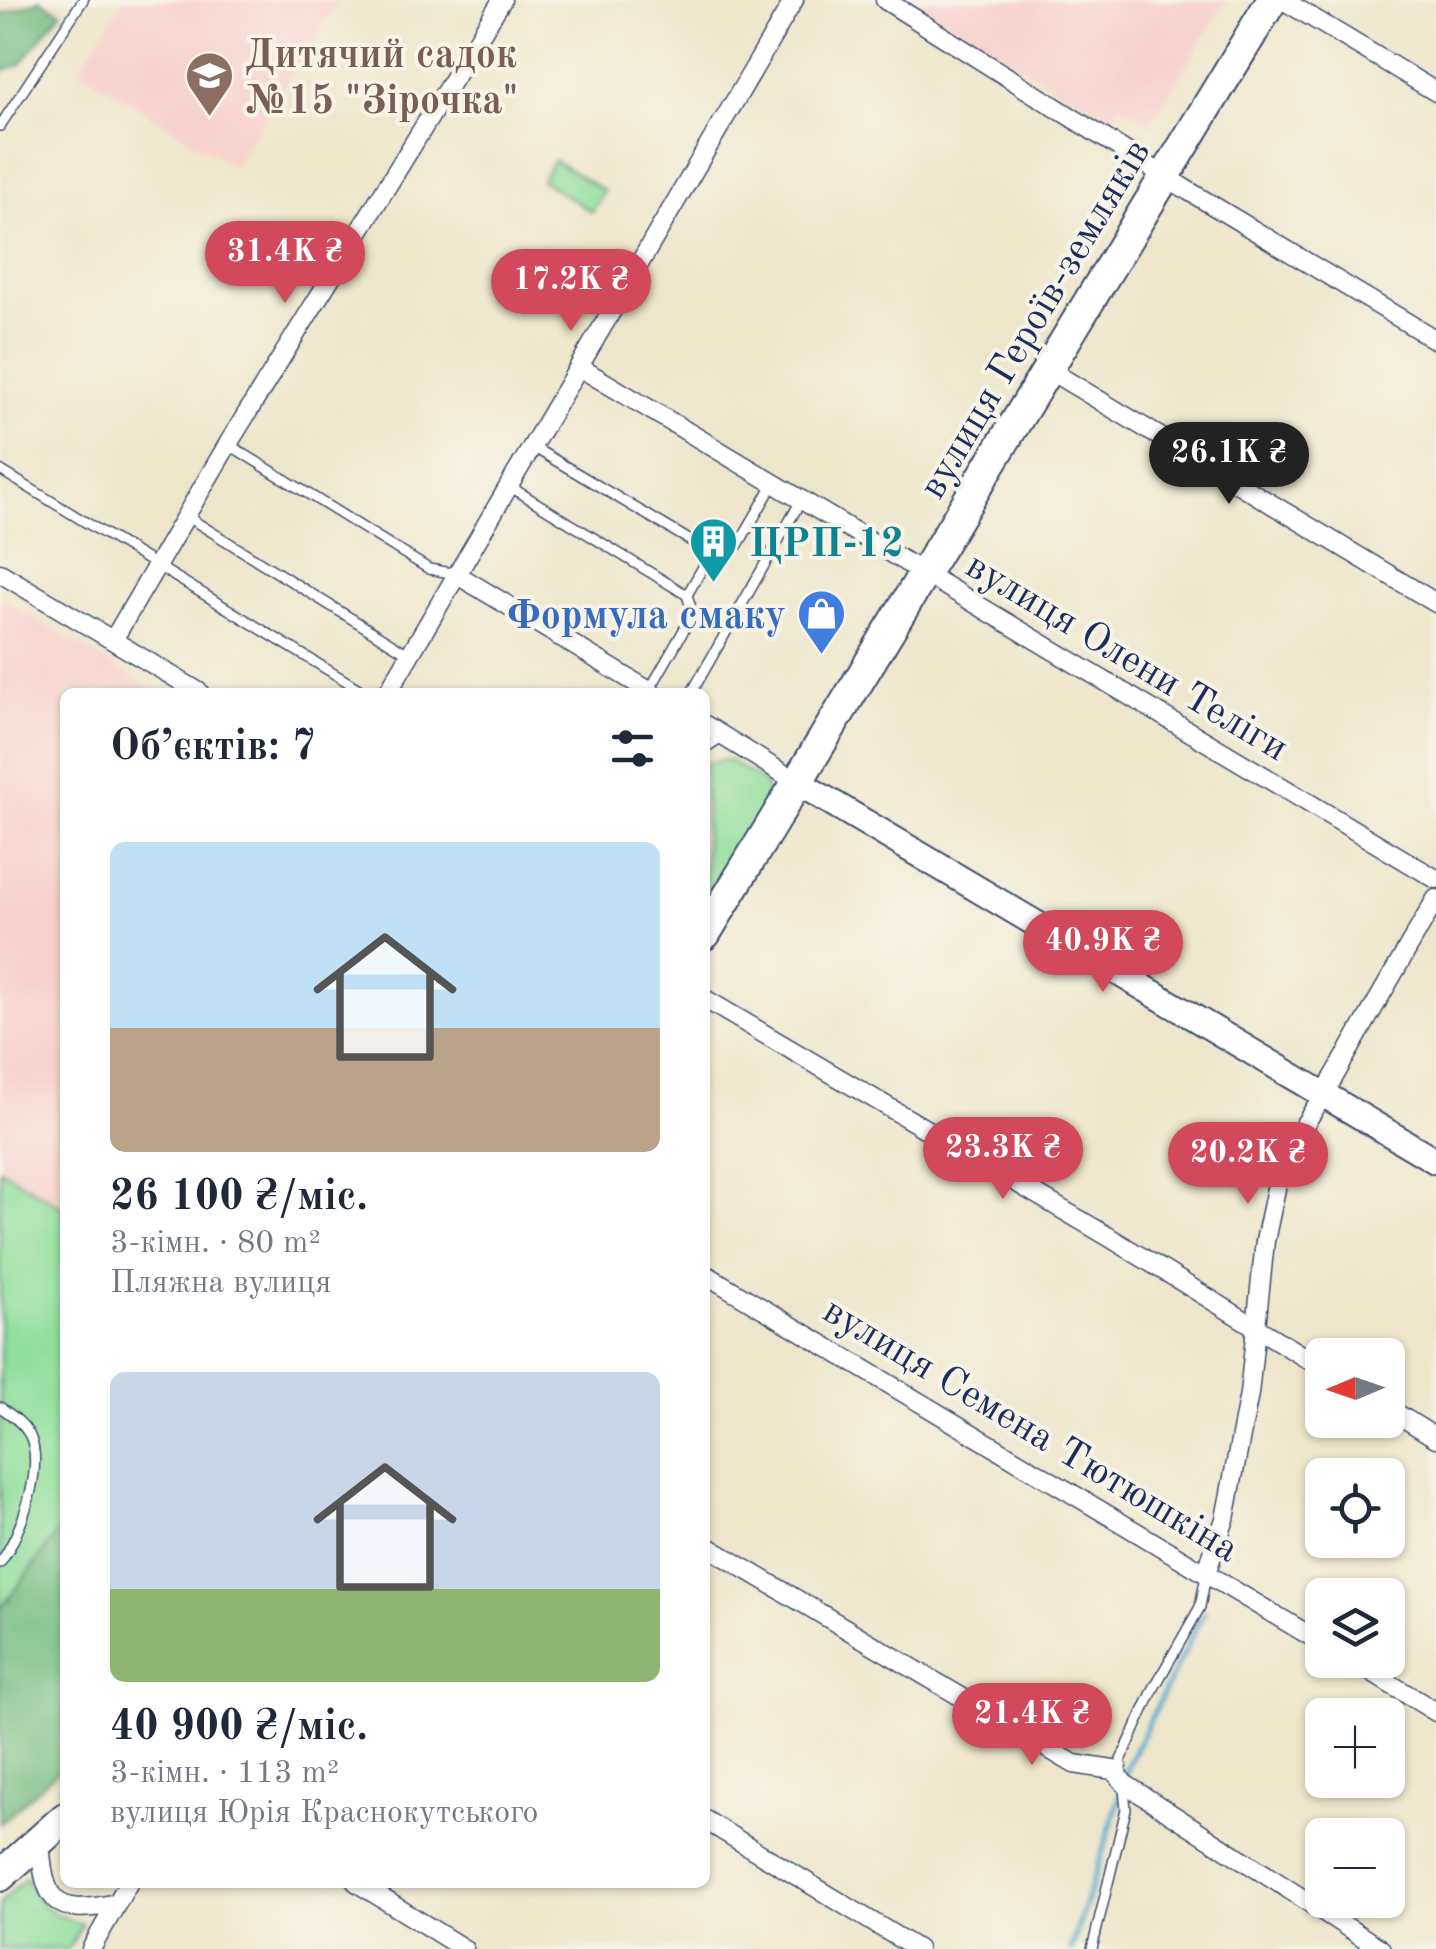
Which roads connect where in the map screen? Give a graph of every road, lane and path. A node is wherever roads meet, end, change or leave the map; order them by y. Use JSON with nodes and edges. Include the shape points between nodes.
{"nodes":[{"id":1,"x":83,"y":0,"type":"edge"},
{"id":2,"x":502,"y":0,"type":"edge"},
{"id":3,"x":794,"y":0,"type":"edge"},
{"id":4,"x":885,"y":0,"type":"edge"},
{"id":5,"x":1272,"y":0,"type":"edge"},
{"id":6,"x":1283,"y":0,"type":"edge"},
{"id":7,"x":1436,"y":92,"type":"edge"},
{"id":8,"x":5,"y":108,"type":"edge"},
{"id":9,"x":0,"y":126,"type":"edge"},
{"id":10,"x":1166,"y":176,"type":"junction"},
{"id":11,"x":1436,"y":340,"type":"edge"},
{"id":12,"x":579,"y":367,"type":"junction"},
{"id":13,"x":1049,"y":370,"type":"junction"},
{"id":14,"x":228,"y":444,"type":"junction"},
{"id":15,"x":532,"y":446,"type":"junction"},
{"id":16,"x":0,"y":470,"type":"edge"},
{"id":17,"x":774,"y":482,"type":"junction"},
{"id":18,"x":509,"y":486,"type":"junction"},
{"id":19,"x":802,"y":500,"type":"junction"},
{"id":20,"x":186,"y":516,"type":"junction"},
{"id":21,"x":710,"y":554,"type":"junction"},
{"id":22,"x":158,"y":564,"type":"junction"},
{"id":23,"x":0,"y":573,"type":"edge"},
{"id":24,"x":456,"y":574,"type":"junction"},
{"id":25,"x":924,"y":574,"type":"junction"},
{"id":26,"x":687,"y":595,"type":"junction"},
{"id":27,"x":1436,"y":603,"type":"edge"},
{"id":28,"x":113,"y":640,"type":"junction"},
{"id":29,"x":410,"y":655,"type":"junction"},
{"id":30,"x":192,"y":688,"type":"edge"},
{"id":31,"x":358,"y":688,"type":"edge"},
{"id":32,"x":390,"y":688,"type":"edge"},
{"id":33,"x":643,"y":688,"type":"edge"},
{"id":34,"x":652,"y":688,"type":"edge"},
{"id":35,"x":694,"y":688,"type":"edge"},
{"id":36,"x":710,"y":729,"type":"edge"},
{"id":37,"x":725,"y":737,"type":"junction"},
{"id":38,"x":710,"y":746,"type":"edge"},
{"id":39,"x":797,"y":782,"type":"junction"},
{"id":40,"x":1436,"y":879,"type":"edge"},
{"id":41,"x":1436,"y":899,"type":"edge"},
{"id":42,"x":710,"y":926,"type":"edge"},
{"id":43,"x":710,"y":1002,"type":"edge"},
{"id":44,"x":1324,"y":1094,"type":"junction"},
{"id":45,"x":1436,"y":1161,"type":"edge"},
{"id":46,"x":710,"y":1277,"type":"edge"},
{"id":47,"x":1256,"y":1328,"type":"junction"},
{"id":48,"x":1305,"y":1358,"type":"edge"},
{"id":49,"x":0,"y":1407,"type":"edge"},
{"id":50,"x":1405,"y":1419,"type":"edge"},
{"id":51,"x":1436,"y":1438,"type":"edge"},
{"id":52,"x":710,"y":1548,"type":"edge"},
{"id":53,"x":0,"y":1563,"type":"edge"},
{"id":54,"x":1206,"y":1573,"type":"junction"},
{"id":55,"x":1305,"y":1633,"type":"edge"},
{"id":56,"x":1380,"y":1678,"type":"edge"},
{"id":57,"x":1436,"y":1712,"type":"edge"},
{"id":58,"x":1125,"y":1784,"type":"junction"},
{"id":59,"x":60,"y":1822,"type":"edge"},
{"id":60,"x":710,"y":1823,"type":"edge"},
{"id":61,"x":40,"y":1840,"type":"junction"},
{"id":62,"x":0,"y":1876,"type":"edge"},
{"id":63,"x":125,"y":1888,"type":"edge"},
{"id":64,"x":366,"y":1888,"type":"edge"},
{"id":65,"x":116,"y":1904,"type":"junction"},
{"id":66,"x":91,"y":1949,"type":"edge"},
{"id":67,"x":464,"y":1949,"type":"edge"},
{"id":68,"x":917,"y":1949,"type":"edge"},
{"id":69,"x":1092,"y":1949,"type":"edge"},
{"id":70,"x":1380,"y":1949,"type":"edge"}],
"edges":[{"from":1,"to":8,"type":"lane"},
{"from":2,"to":14,"type":"street"},
{"from":3,"to":12,"type":"street"},
{"from":4,"to":10,"type":"street"},
{"from":5,"to":10,"type":"main road","name":"вулиця Героїв-земляків"},
{"from":6,"to":7,"type":"street"},
{"from":8,"to":9,"type":"lane"},
{"from":10,"to":11,"type":"street"},
{"from":10,"to":13,"type":"main road","name":"вулиця Героїв-земляків"},
{"from":12,"to":15,"type":"street"},
{"from":12,"to":17,"type":"street","name":"вулиця Олени Теліги"},
{"from":13,"to":25,"type":"main road","name":"вулиця Героїв-земляків"},
{"from":13,"to":27,"type":"street"},
{"from":14,"to":20,"type":"street"},
{"from":14,"to":24,"type":"lane","via":[[429,570]]},
{"from":15,"to":18,"type":"street"},
{"from":15,"to":21,"type":"lane"},
{"from":16,"to":22,"type":"lane"},
{"from":17,"to":19,"type":"street","name":"вулиця Олени Теліги"},
{"from":17,"to":21,"type":"lane","via":[[738,545]]},
{"from":18,"to":24,"type":"street"},
{"from":18,"to":26,"type":"lane"},
{"from":19,"to":25,"type":"street","name":"вулиця Олени Теліги"},
{"from":19,"to":35,"type":"lane"},
{"from":20,"to":22,"type":"street"},
{"from":20,"to":29,"type":"lane"},
{"from":21,"to":26,"type":"lane"},
{"from":22,"to":28,"type":"street"},
{"from":22,"to":31,"type":"lane"},
{"from":23,"to":28,"type":"street"},
{"from":24,"to":29,"type":"street"},
{"from":24,"to":33,"type":"street"},
{"from":25,"to":39,"type":"main road","name":"вулиця Героїв-земляків"},
{"from":25,"to":40,"type":"street","name":"вулиця Олени Теліги"},
{"from":26,"to":34,"type":"lane","via":[[693,614]]},
{"from":28,"to":30,"type":"street"},
{"from":29,"to":32,"type":"street"},
{"from":36,"to":37,"type":"street"},
{"from":37,"to":38,"type":"lane"},
{"from":37,"to":39,"type":"street"},
{"from":39,"to":42,"type":"main road","name":"вулиця Героїв-земляків"},
{"from":39,"to":44,"type":"street"},
{"from":41,"to":44,"type":"street"},
{"from":43,"to":47,"type":"street"},
{"from":44,"to":45,"type":"street"},
{"from":44,"to":47,"type":"street","via":[[1282,1160]]},
{"from":46,"to":54,"type":"street","name":"вулиця Семена Тютюшкіна"},
{"from":47,"to":48,"type":"street"},
{"from":47,"to":54,"type":"street","via":[[1226,1518]]},
{"from":49,"to":53,"type":"lane","via":[[31,1438],[33,1459],[28,1503]]},
{"from":50,"to":51,"type":"street"},
{"from":52,"to":58,"type":"street","via":[[1014,1730],[1074,1764],[1113,1770]]},
{"from":54,"to":55,"type":"street","name":"вулиця Семена Тютюшкіна"},
{"from":54,"to":58,"type":"lane","via":[[1200,1607],[1121,1760]]},
{"from":56,"to":57,"type":"street"},
{"from":58,"to":69,"type":"lane","via":[[1126,1809]]},
{"from":58,"to":70,"type":"street"},
{"from":59,"to":61,"type":"main road"},
{"from":60,"to":68,"type":"street"},
{"from":61,"to":62,"type":"main road"},
{"from":61,"to":65,"type":"street","via":[[44,1882],[56,1902],[77,1910]]},
{"from":63,"to":65,"type":"street"},
{"from":64,"to":67,"type":"street"},
{"from":65,"to":66,"type":"street"}]}
